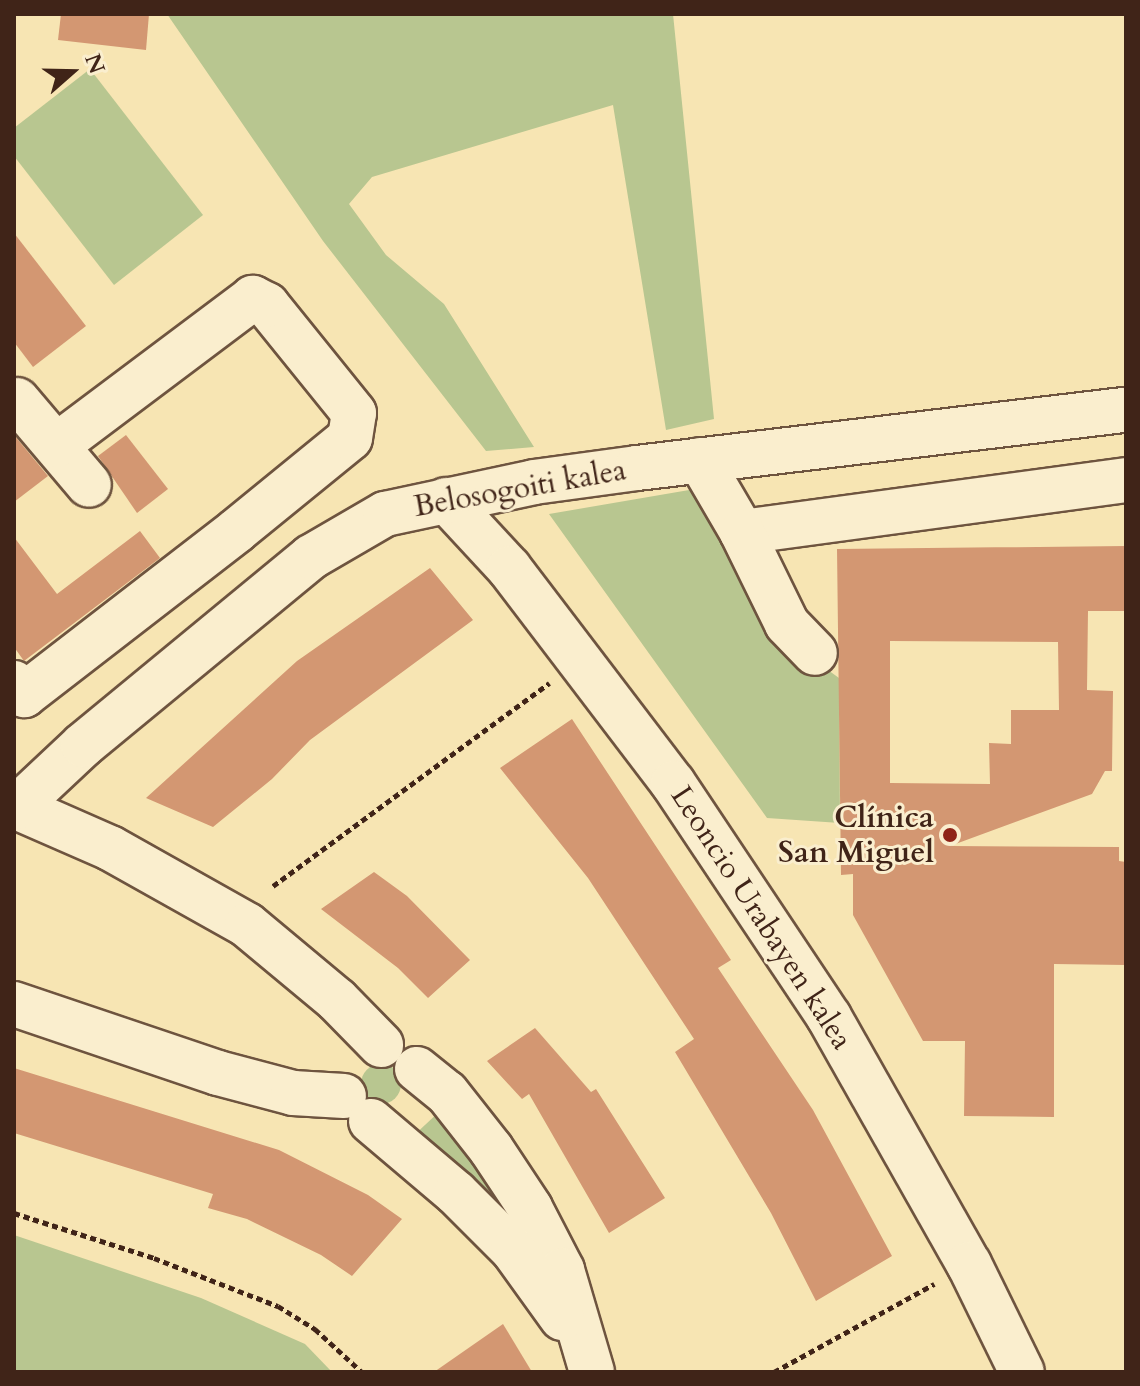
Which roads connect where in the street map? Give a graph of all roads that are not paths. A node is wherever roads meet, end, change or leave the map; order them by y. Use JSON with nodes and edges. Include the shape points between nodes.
{"nodes":[{"id":1,"x":15,"y":400,"type":"edge"},
{"id":2,"x":1122,"y":410,"type":"edge"},
{"id":3,"x":57,"y":445,"type":"junction"},
{"id":4,"x":1126,"y":457,"type":"edge"},
{"id":5,"x":700,"y":460,"type":"junction"},
{"id":6,"x":1126,"y":480,"type":"edge"},
{"id":7,"x":89,"y":485,"type":"dead end"},
{"id":8,"x":446,"y":500,"type":"junction"},
{"id":9,"x":742,"y":532,"type":"junction"},
{"id":10,"x":815,"y":653,"type":"dead end"},
{"id":11,"x":14,"y":683,"type":"edge"},
{"id":12,"x":16,"y":807,"type":"edge"},
{"id":13,"x":14,"y":1004,"type":"edge"},
{"id":14,"x":381,"y":1045,"type":"junction"},
{"id":15,"x":417,"y":1069,"type":"junction"},
{"id":16,"x":358,"y":1109,"type":"junction"},
{"id":17,"x":587,"y":1359,"type":"edge"},
{"id":18,"x":1022,"y":1372,"type":"edge"}],
"edges":[{"from":1,"to":3,"type":"street"},
{"from":2,"to":4,"type":"street"},
{"from":2,"to":5,"type":"street","name":"Belosogoiti kalea"},
{"from":3,"to":7,"type":"street"},
{"from":3,"to":11,"type":"street","via":[[253,298],[267,305],[354,413],[350,438],[296,484],[24,695]]},
{"from":5,"to":8,"type":"street","name":"Belosogoiti kalea","via":[[534,482]]},
{"from":5,"to":9,"type":"street"},
{"from":6,"to":9,"type":"street"},
{"from":8,"to":12,"type":"street","name":"Belosogoiti kalea","via":[[385,514],[311,557]]},
{"from":8,"to":18,"type":"street","name":"Leoncio Urabayen kalea","via":[[509,568],[673,783],[829,1017],[948,1225]]},
{"from":9,"to":10,"type":"street","via":[[787,624]]},
{"from":12,"to":14,"type":"street","via":[[110,848],[247,925],[337,1000]]},
{"from":13,"to":16,"type":"street","via":[[218,1073]]},
{"from":14,"to":15,"type":"street","via":[[404,1053]]},
{"from":14,"to":16,"type":"street","via":[[366,1048],[349,1062],[343,1078]]},
{"from":15,"to":16,"type":"street","via":[[419,1092],[408,1112],[390,1122]]},
{"from":15,"to":17,"type":"street","via":[[447,1093],[530,1208],[562,1270]]},
{"from":16,"to":17,"type":"street","via":[[513,1250]]}]}
